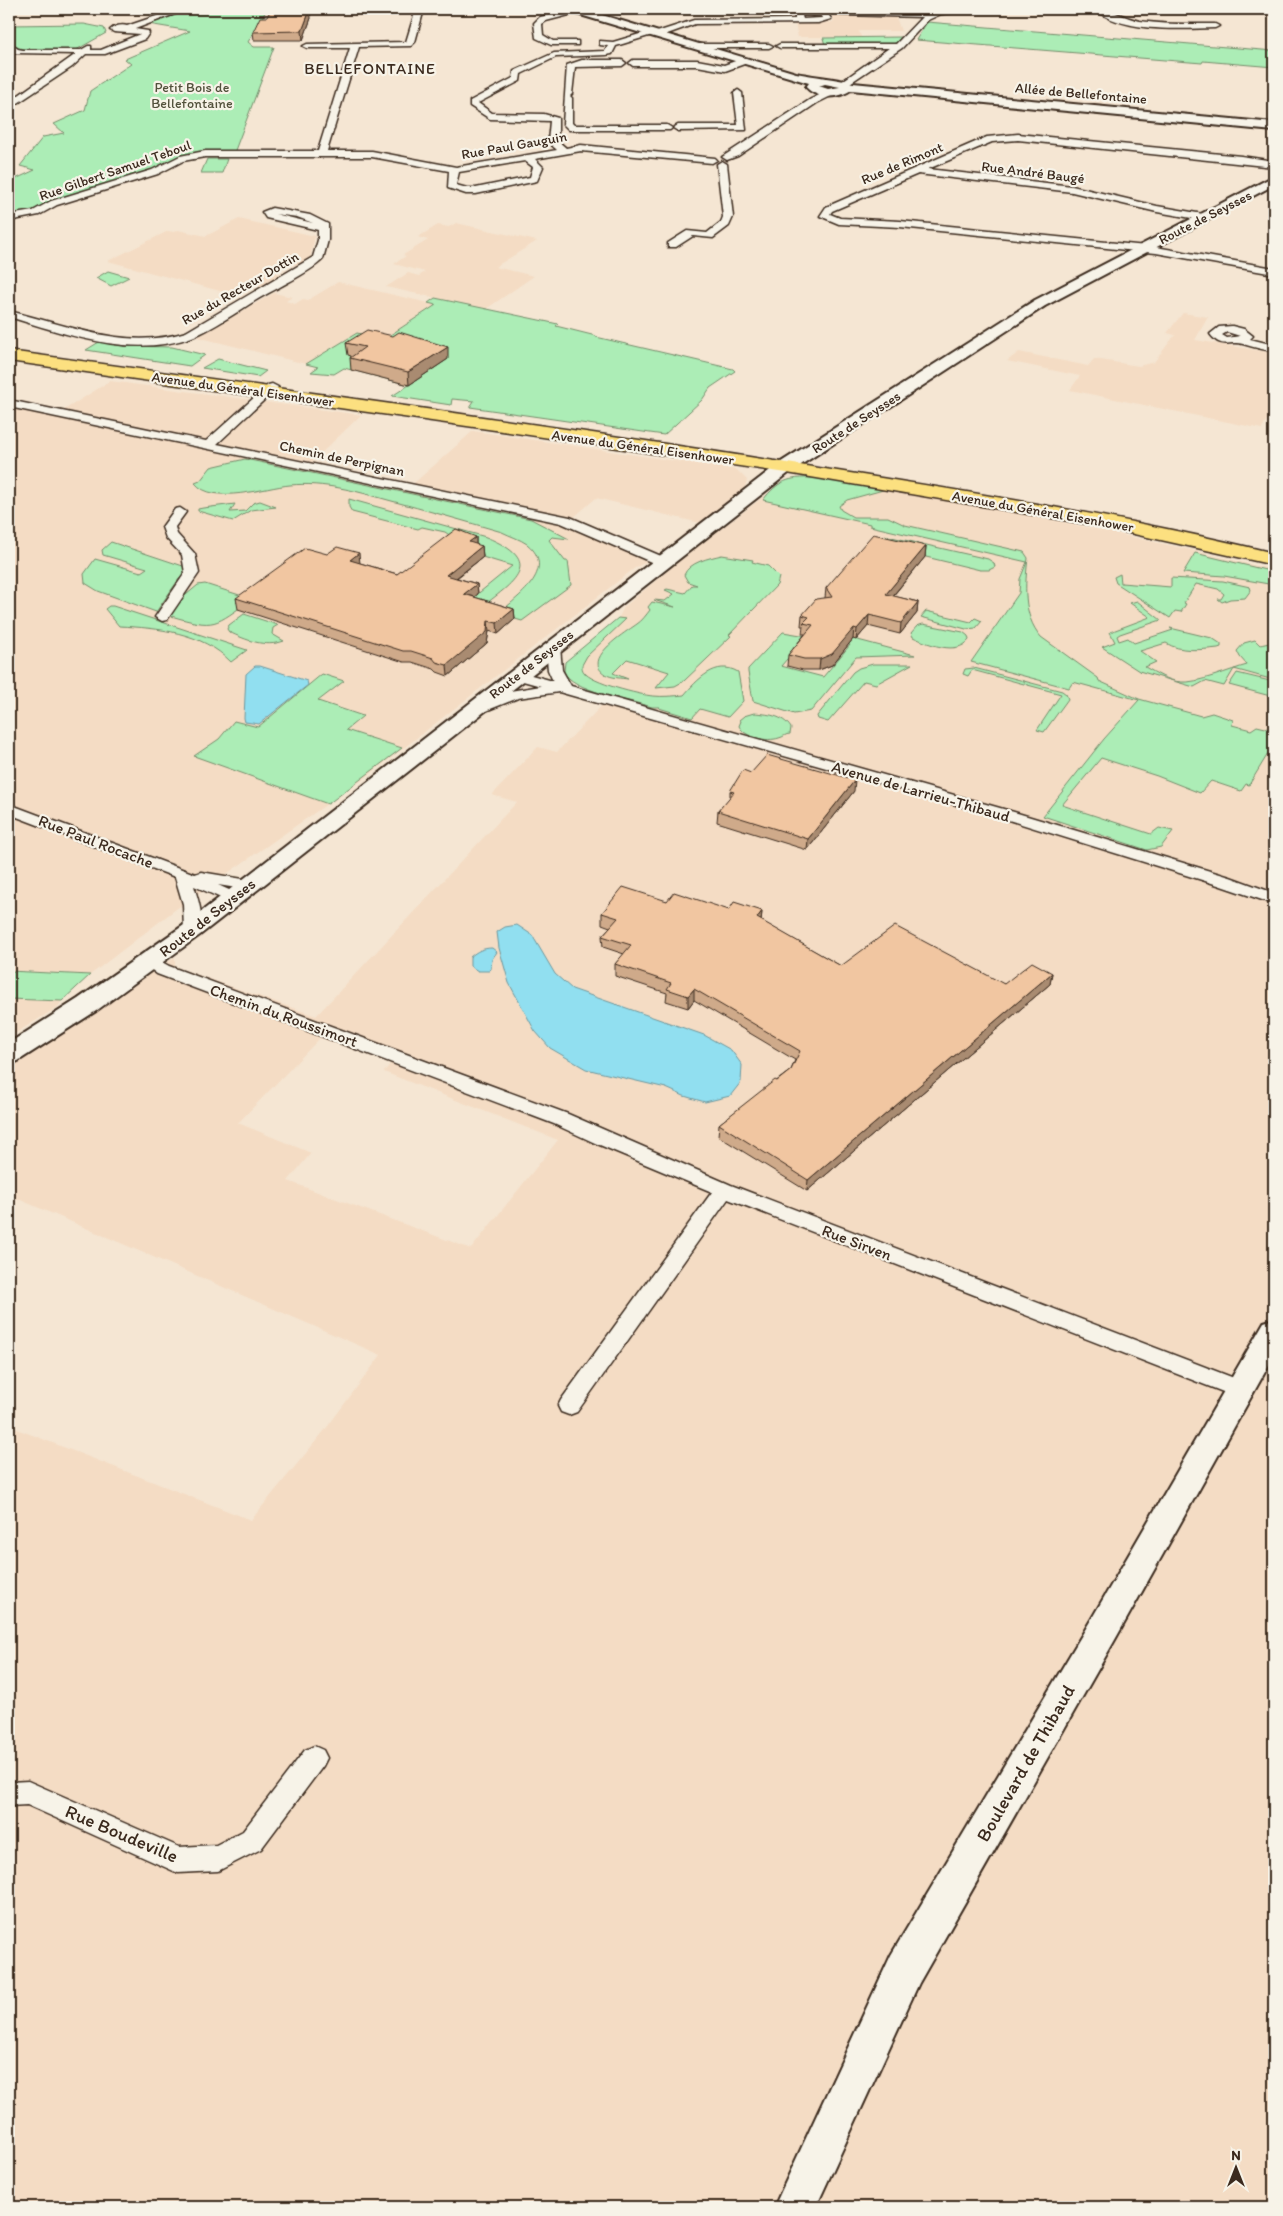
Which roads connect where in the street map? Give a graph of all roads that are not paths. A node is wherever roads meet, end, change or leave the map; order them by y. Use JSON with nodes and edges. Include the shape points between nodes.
{"nodes":[{"id":1,"x":184,"y":9,"type":"edge"},
{"id":2,"x":420,"y":9,"type":"edge"},
{"id":3,"x":967,"y":9,"type":"edge"},
{"id":4,"x":1098,"y":9,"type":"edge"},
{"id":5,"x":572,"y":10,"type":"edge"},
{"id":6,"x":843,"y":13,"type":"dead end"},
{"id":7,"x":929,"y":16,"type":"junction"},
{"id":8,"x":131,"y":19,"type":"dead end"},
{"id":9,"x":799,"y":21,"type":"dead end"},
{"id":10,"x":1215,"y":26,"type":"dead end"},
{"id":11,"x":125,"y":29,"type":"junction"},
{"id":12,"x":653,"y":34,"type":"junction"},
{"id":13,"x":110,"y":36,"type":"dead end"},
{"id":14,"x":96,"y":42,"type":"dead end"},
{"id":15,"x":588,"y":43,"type":"dead end"},
{"id":16,"x":598,"y":43,"type":"dead end"},
{"id":17,"x":613,"y":44,"type":"junction"},
{"id":18,"x":9,"y":45,"type":"edge"},
{"id":19,"x":307,"y":46,"type":"dead end"},
{"id":20,"x":355,"y":46,"type":"junction"},
{"id":21,"x":694,"y":46,"type":"junction"},
{"id":22,"x":769,"y":46,"type":"dead end"},
{"id":23,"x":780,"y":46,"type":"dead end"},
{"id":24,"x":899,"y":46,"type":"junction"},
{"id":25,"x":82,"y":52,"type":"junction"},
{"id":26,"x":744,"y":61,"type":"junction"},
{"id":27,"x":622,"y":63,"type":"dead end"},
{"id":28,"x":633,"y":63,"type":"dead end"},
{"id":29,"x":700,"y":63,"type":"joint"},
{"id":30,"x":725,"y":68,"type":"junction"},
{"id":31,"x":793,"y":76,"type":"joint"},
{"id":32,"x":829,"y":88,"type":"junction"},
{"id":33,"x":9,"y":106,"type":"edge"},
{"id":34,"x":1274,"y":127,"type":"edge"},
{"id":35,"x":667,"y":128,"type":"dead end"},
{"id":36,"x":678,"y":128,"type":"dead end"},
{"id":37,"x":743,"y":128,"type":"junction"},
{"id":38,"x":767,"y":132,"type":"junction"},
{"id":39,"x":563,"y":150,"type":"junction"},
{"id":40,"x":322,"y":154,"type":"junction"},
{"id":41,"x":525,"y":157,"type":"junction"},
{"id":42,"x":724,"y":160,"type":"junction"},
{"id":43,"x":1274,"y":164,"type":"edge"},
{"id":44,"x":456,"y":170,"type":"junction"},
{"id":45,"x":918,"y":171,"type":"junction"},
{"id":46,"x":1274,"y":180,"type":"edge"},
{"id":47,"x":1203,"y":217,"type":"junction"},
{"id":48,"x":9,"y":218,"type":"edge"},
{"id":49,"x":323,"y":234,"type":"junction"},
{"id":50,"x":672,"y":245,"type":"dead end"},
{"id":51,"x":1137,"y":252,"type":"junction"},
{"id":52,"x":1274,"y":271,"type":"edge"},
{"id":53,"x":9,"y":314,"type":"edge"},
{"id":54,"x":1243,"y":340,"type":"dead end"},
{"id":55,"x":1274,"y":348,"type":"edge"},
{"id":56,"x":9,"y":351,"type":"edge"},
{"id":57,"x":9,"y":356,"type":"edge"},
{"id":58,"x":269,"y":389,"type":"junction"},
{"id":59,"x":9,"y":404,"type":"edge"},
{"id":60,"x":208,"y":446,"type":"junction"},
{"id":61,"x":789,"y":465,"type":"junction"},
{"id":62,"x":180,"y":512,"type":"dead end"},
{"id":63,"x":1274,"y":548,"type":"edge"},
{"id":64,"x":1274,"y":559,"type":"edge"},
{"id":65,"x":663,"y":562,"type":"junction"},
{"id":66,"x":162,"y":617,"type":"dead end"},
{"id":67,"x":553,"y":647,"type":"junction"},
{"id":68,"x":517,"y":675,"type":"junction"},
{"id":69,"x":566,"y":689,"type":"junction"},
{"id":70,"x":469,"y":712,"type":"junction"},
{"id":71,"x":9,"y":809,"type":"edge"},
{"id":72,"x":182,"y":874,"type":"junction"},
{"id":73,"x":240,"y":891,"type":"junction"},
{"id":74,"x":1274,"y":899,"type":"edge"},
{"id":75,"x":192,"y":930,"type":"junction"},
{"id":76,"x":149,"y":961,"type":"junction"},
{"id":77,"x":9,"y":1055,"type":"edge"},
{"id":78,"x":724,"y":1190,"type":"junction"},
{"id":79,"x":1274,"y":1330,"type":"edge"},
{"id":80,"x":1239,"y":1389,"type":"junction"},
{"id":81,"x":569,"y":1406,"type":"dead end"},
{"id":82,"x":314,"y":1758,"type":"dead end"},
{"id":83,"x":9,"y":1794,"type":"edge"},
{"id":84,"x":795,"y":2207,"type":"edge"}],
"edges":[{"from":1,"to":11,"type":"street"},
{"from":2,"to":20,"type":"street","via":[[411,42]]},
{"from":3,"to":7,"type":"street"},
{"from":4,"to":10,"type":"street","via":[[1118,18],[1142,23]]},
{"from":5,"to":12,"type":"main road","name":"Allée de Bellefontaine"},
{"from":5,"to":15,"type":"street","name":"Allée de Bellefontaine","via":[[538,22],[539,36],[551,43]]},
{"from":6,"to":7,"type":"street","via":[[914,12]]},
{"from":7,"to":24,"type":"street"},
{"from":8,"to":11,"type":"street","via":[[122,25]]},
{"from":9,"to":12,"type":"street","via":[[694,22]]},
{"from":11,"to":13,"type":"street"},
{"from":11,"to":25,"type":"street","via":[[145,33],[108,50]]},
{"from":12,"to":17,"type":"street"},
{"from":12,"to":21,"type":"main road","name":"Allée de Bellefontaine"},
{"from":14,"to":25,"type":"street"},
{"from":16,"to":17,"type":"street"},
{"from":17,"to":39,"type":"street","via":[[606,53],[554,55],[517,73],[517,79],[473,104],[490,116],[555,120],[553,142]]},
{"from":18,"to":25,"type":"street","via":[[15,51],[23,52]]},
{"from":19,"to":20,"type":"street"},
{"from":20,"to":40,"type":"street"},
{"from":21,"to":22,"type":"street"},
{"from":21,"to":26,"type":"main road","name":"Allée de Bellefontaine"},
{"from":23,"to":24,"type":"street"},
{"from":24,"to":32,"type":"street","via":[[859,74]]},
{"from":25,"to":33,"type":"street","via":[[69,65]]},
{"from":26,"to":30,"type":"street"},
{"from":26,"to":31,"type":"main road","name":"Allée de Bellefontaine"},
{"from":27,"to":35,"type":"street","via":[[571,65],[566,124],[572,128]]},
{"from":28,"to":29,"type":"street"},
{"from":29,"to":30,"type":"street"},
{"from":30,"to":37,"type":"street","via":[[737,85]]},
{"from":31,"to":32,"type":"street","name":"Allée de Bellefontaine"},
{"from":32,"to":34,"type":"main road","name":"Allée de Bellefontaine","via":[[885,90]]},
{"from":32,"to":38,"type":"street"},
{"from":36,"to":37,"type":"street"},
{"from":37,"to":38,"type":"street"},
{"from":38,"to":42,"type":"street"},
{"from":39,"to":41,"type":"street","name":"Rue Paul Gauguin"},
{"from":39,"to":42,"type":"street","name":"Rue Paul Gauguin","via":[[593,148]]},
{"from":40,"to":44,"type":"street","name":"Rue Paul Gauguin","via":[[382,155]]},
{"from":40,"to":48,"type":"street","name":"Rue Gilbert Samuel Teboul","via":[[205,154],[187,157],[155,172],[54,203],[36,213]]},
{"from":41,"to":44,"type":"street","name":"Rue Paul Gauguin"},
{"from":41,"to":44,"type":"street","via":[[538,167],[530,181],[466,191],[451,186]]},
{"from":42,"to":50,"type":"street","via":[[728,218],[725,224],[709,236],[691,233]]},
{"from":43,"to":45,"type":"street","name":"Rue de Rimont","via":[[1007,137],[990,139]]},
{"from":45,"to":47,"type":"street","name":"Rue André Baugé","via":[[1072,189],[1157,210]]},
{"from":45,"to":51,"type":"street","name":"Rue de Rimont","via":[[829,210],[825,216],[838,221],[900,224],[1104,245]]},
{"from":46,"to":47,"type":"main road","name":"Route de Seysses"},
{"from":47,"to":51,"type":"main road","name":"Route de Seysses"},
{"from":49,"to":49,"type":"street","via":[[314,225],[266,214],[275,210],[318,220],[324,226]]},
{"from":49,"to":53,"type":"street","name":"Rue du Recteur Dottin","via":[[320,255],[315,263],[172,341],[120,341]]},
{"from":51,"to":52,"type":"street","name":"Rue de Rimont"},
{"from":51,"to":61,"type":"main road","name":"Route de Seysses","via":[[1040,302]]},
{"from":54,"to":55,"type":"street"},
{"from":56,"to":58,"type":"main road","name":"Avenue du Général Eisenhower"},
{"from":57,"to":58,"type":"main road","name":"Avenue du Général Eisenhower"},
{"from":58,"to":60,"type":"street"},
{"from":58,"to":61,"type":"main road","name":"Avenue du Général Eisenhower"},
{"from":59,"to":60,"type":"street","name":"Chemin de Perpignan"},
{"from":60,"to":65,"type":"street","name":"Chemin de Perpignan","via":[[565,520]]},
{"from":61,"to":63,"type":"main road","name":"Avenue du Général Eisenhower","via":[[1122,516]]},
{"from":61,"to":64,"type":"main road","name":"Avenue du Général Eisenhower","via":[[1083,517]]},
{"from":61,"to":65,"type":"main road","name":"Route de Seysses"},
{"from":62,"to":66,"type":"street","via":[[168,527],[170,535],[188,554],[192,573]]},
{"from":65,"to":67,"type":"main road","name":"Route de Seysses"},
{"from":67,"to":68,"type":"main road","name":"Route de Seysses"},
{"from":67,"to":69,"type":"street","via":[[554,670]]},
{"from":68,"to":69,"type":"street","name":"Avenue de Larrieu-Thibaud"},
{"from":68,"to":70,"type":"main road","name":"Route de Seysses"},
{"from":69,"to":70,"type":"street","name":"Route de Seysses","via":[[515,694]]},
{"from":69,"to":74,"type":"street","name":"Avenue de Larrieu-Thibaud","via":[[1017,818]]},
{"from":70,"to":73,"type":"main road","name":"Route de Seysses"},
{"from":71,"to":72,"type":"street","name":"Rue Paul Rocache"},
{"from":72,"to":73,"type":"street","name":"Rue Paul Rocache"},
{"from":72,"to":75,"type":"street","via":[[192,904]]},
{"from":73,"to":75,"type":"main road","name":"Route de Seysses"},
{"from":75,"to":76,"type":"main road","name":"Route de Seysses"},
{"from":76,"to":77,"type":"main road","name":"Route de Seysses"},
{"from":76,"to":78,"type":"street","name":"Chemin du Roussimort","via":[[163,970],[421,1067],[445,1086],[490,1104],[532,1119],[547,1122],[561,1119],[593,1136]]},
{"from":78,"to":80,"type":"street","name":"Rue Sirven"},
{"from":78,"to":81,"type":"street"},
{"from":79,"to":80,"type":"main road","name":"Boulevard de Thibaud"},
{"from":80,"to":84,"type":"main road","name":"Boulevard de Thibaud","via":[[905,1969]]},
{"from":82,"to":83,"type":"street","name":"Rue Boudeville","via":[[252,1840],[218,1858],[178,1860],[28,1793]]}]}
